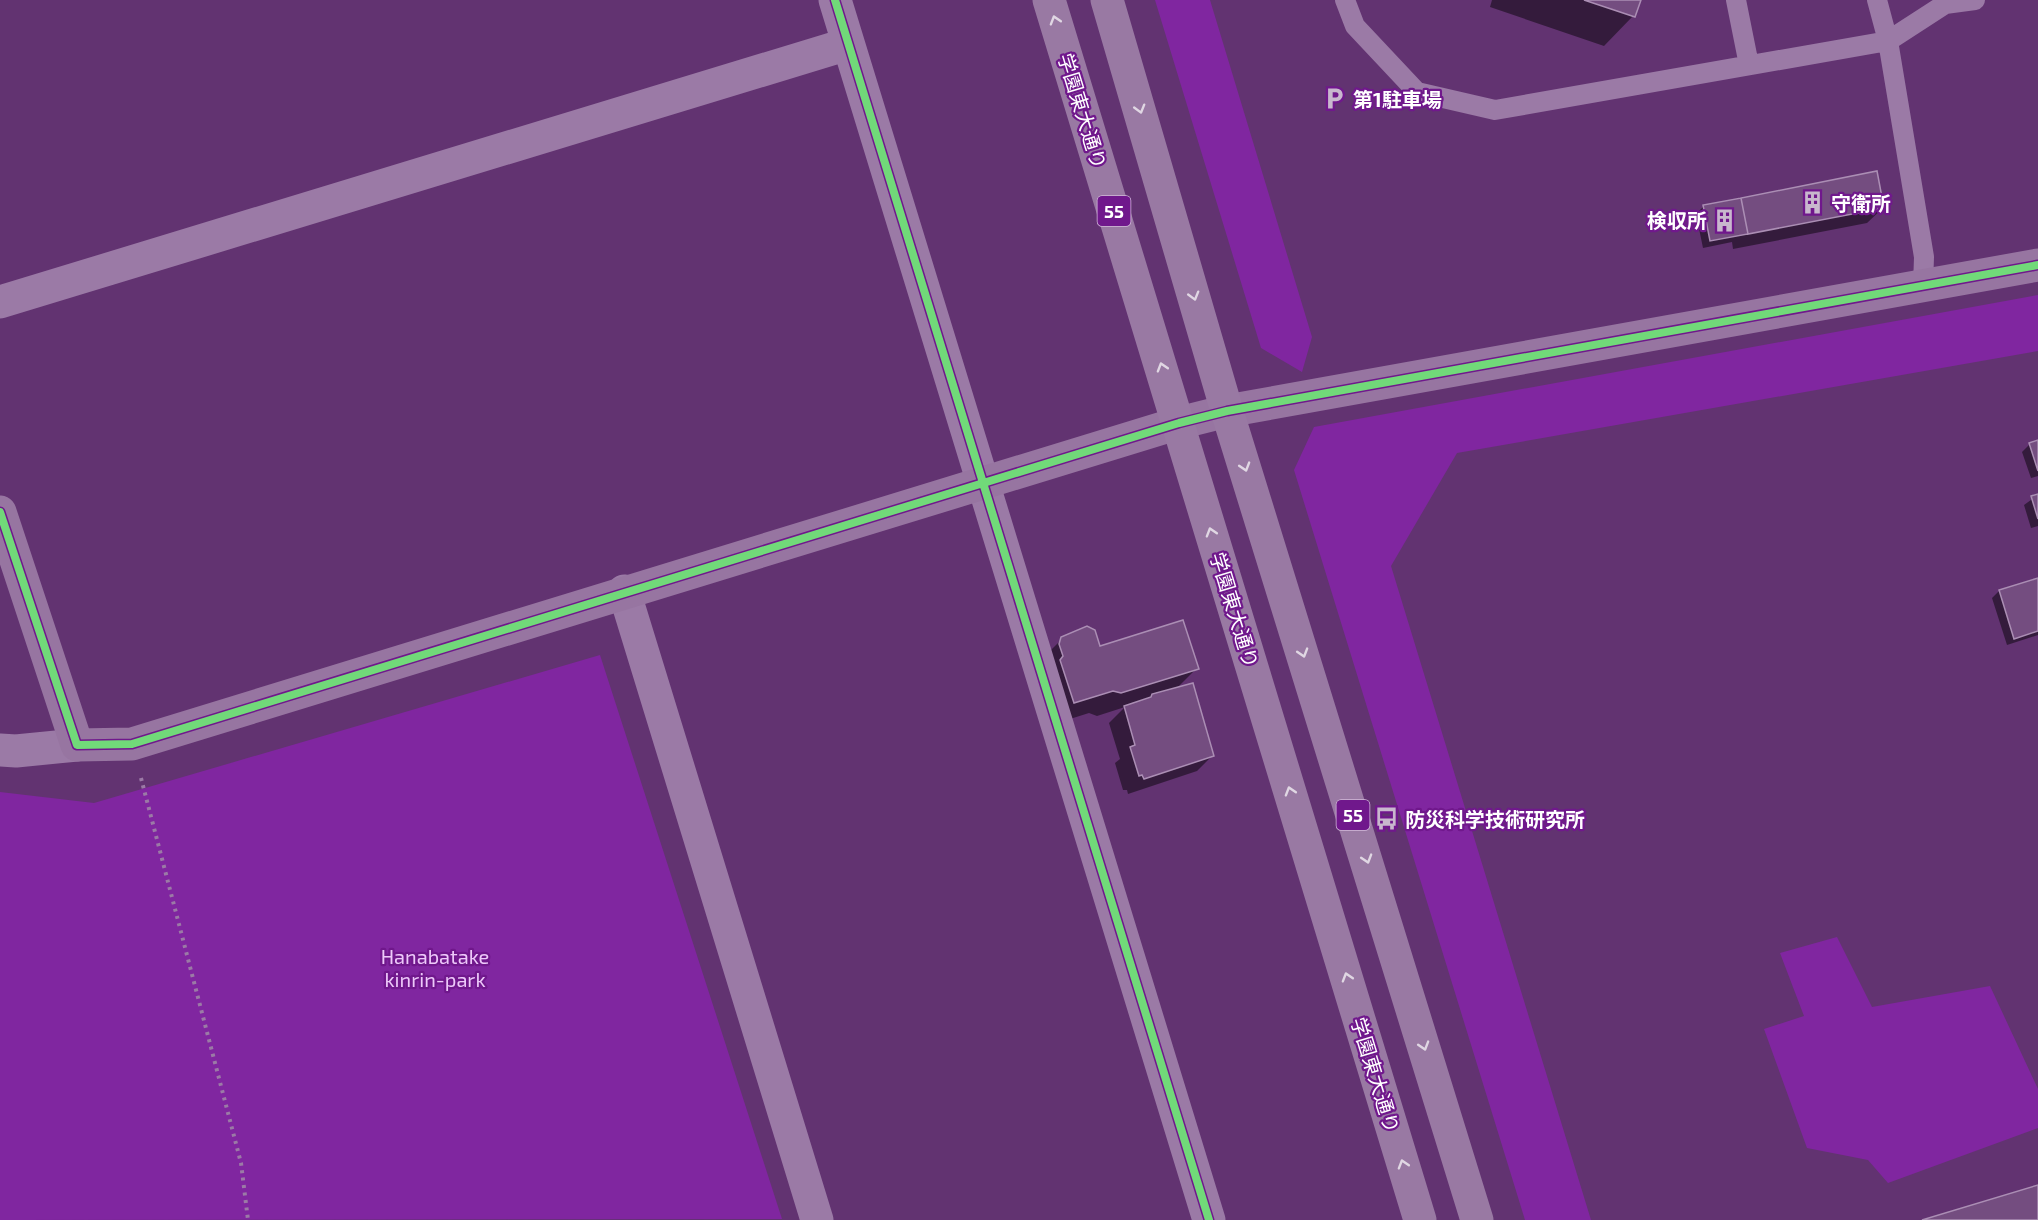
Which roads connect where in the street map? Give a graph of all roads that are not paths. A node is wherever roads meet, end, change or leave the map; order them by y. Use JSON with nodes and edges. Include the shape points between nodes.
{"nodes":[{"id":1,"x":835,"y":0,"type":"edge"},
{"id":2,"x":1049,"y":0,"type":"edge"},
{"id":3,"x":1107,"y":0,"type":"edge"},
{"id":4,"x":1346,"y":0,"type":"edge"},
{"id":5,"x":1736,"y":0,"type":"edge"},
{"id":6,"x":1877,"y":0,"type":"edge"},
{"id":7,"x":1975,"y":0,"type":"edge"},
{"id":8,"x":1888,"y":41,"type":"junction"},
{"id":9,"x":848,"y":44,"type":"junction"},
{"id":10,"x":1749,"y":65,"type":"junction"},
{"id":11,"x":2038,"y":265,"type":"edge"},
{"id":12,"x":1923,"y":286,"type":"junction"},
{"id":13,"x":0,"y":302,"type":"edge"},
{"id":14,"x":1227,"y":411,"type":"junction"},
{"id":15,"x":1179,"y":423,"type":"junction"},
{"id":16,"x":983,"y":482,"type":"junction"},
{"id":17,"x":0,"y":512,"type":"edge"},
{"id":18,"x":624,"y":591,"type":"junction"},
{"id":19,"x":77,"y":745,"type":"junction"},
{"id":20,"x":0,"y":750,"type":"edge"},
{"id":21,"x":817,"y":1220,"type":"edge"},
{"id":22,"x":1209,"y":1220,"type":"edge"},
{"id":23,"x":1420,"y":1220,"type":"edge"},
{"id":24,"x":1477,"y":1220,"type":"edge"}],
"edges":[{"from":1,"to":9,"type":"street"},
{"from":15,"to":2,"type":"main road","name":"学園東大通り","number":"55","one_way":true},
{"from":3,"to":14,"type":"main road","number":"55","one_way":true},
{"from":4,"to":10,"type":"lane","via":[[1355,26],[1417,92],[1495,110]]},
{"from":5,"to":10,"type":"lane"},
{"from":6,"to":8,"type":"lane"},
{"from":7,"to":8,"type":"lane","via":[[1945,4]]},
{"from":8,"to":10,"type":"lane"},
{"from":8,"to":12,"type":"lane","via":[[1924,257]]},
{"from":9,"to":13,"type":"street"},
{"from":9,"to":16,"type":"street"},
{"from":11,"to":12,"type":"street"},
{"from":12,"to":14,"type":"street"},
{"from":14,"to":15,"type":"street"},
{"from":14,"to":24,"type":"main road","number":"55","one_way":true},
{"from":15,"to":16,"type":"street"},
{"from":23,"to":15,"type":"main road","name":"学園東大通り","number":"55","one_way":true},
{"from":16,"to":18,"type":"street"},
{"from":16,"to":22,"type":"street"},
{"from":17,"to":19,"type":"street"},
{"from":18,"to":19,"type":"street","via":[[132,744]]},
{"from":18,"to":21,"type":"street"},
{"from":19,"to":20,"type":"street","via":[[16,752]]}]}
